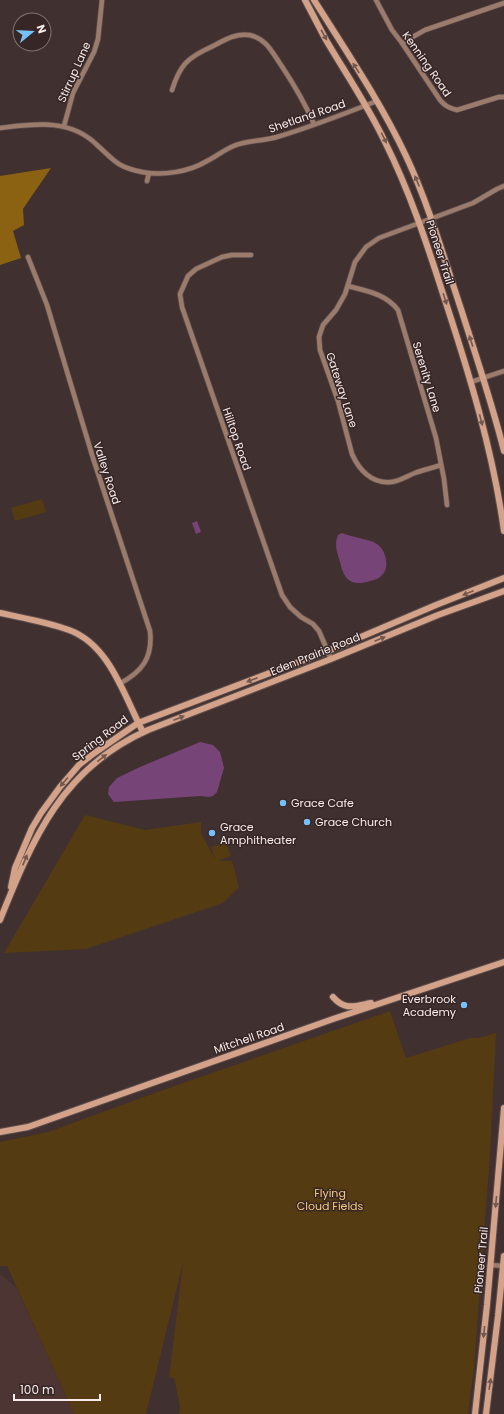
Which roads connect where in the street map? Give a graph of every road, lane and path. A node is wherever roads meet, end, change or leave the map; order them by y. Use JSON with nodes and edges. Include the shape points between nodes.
{"nodes":[{"id":1,"x":102,"y":0,"type":"edge"},
{"id":2,"x":305,"y":0,"type":"edge"},
{"id":3,"x":314,"y":0,"type":"edge"},
{"id":4,"x":376,"y":0,"type":"edge"},
{"id":5,"x":504,"y":3,"type":"edge"},
{"id":6,"x":402,"y":43,"type":"junction"},
{"id":7,"x":172,"y":90,"type":"dead end"},
{"id":8,"x":504,"y":97,"type":"edge"},
{"id":9,"x":377,"y":101,"type":"junction"},
{"id":10,"x":366,"y":105,"type":"junction"},
{"id":11,"x":314,"y":124,"type":"junction"},
{"id":12,"x":64,"y":126,"type":"junction"},
{"id":13,"x":0,"y":128,"type":"edge"},
{"id":14,"x":149,"y":173,"type":"junction"},
{"id":15,"x":147,"y":182,"type":"dead end"},
{"id":16,"x":504,"y":186,"type":"edge"},
{"id":17,"x":431,"y":218,"type":"junction"},
{"id":18,"x":420,"y":222,"type":"junction"},
{"id":19,"x":251,"y":255,"type":"dead end"},
{"id":20,"x":28,"y":257,"type":"dead end"},
{"id":21,"x":348,"y":286,"type":"junction"},
{"id":22,"x":504,"y":371,"type":"edge"},
{"id":23,"x":483,"y":378,"type":"junction"},
{"id":24,"x":470,"y":382,"type":"junction"},
{"id":25,"x":504,"y":451,"type":"edge"},
{"id":26,"x":441,"y":466,"type":"junction"},
{"id":27,"x":448,"y":505,"type":"dead end"},
{"id":28,"x":504,"y":531,"type":"edge"},
{"id":29,"x":504,"y":578,"type":"edge"},
{"id":30,"x":504,"y":590,"type":"edge"},
{"id":31,"x":0,"y":613,"type":"edge"},
{"id":32,"x":328,"y":651,"type":"junction"},
{"id":33,"x":331,"y":659,"type":"junction"},
{"id":34,"x":119,"y":684,"type":"junction"},
{"id":35,"x":138,"y":723,"type":"junction"},
{"id":36,"x":143,"y":732,"type":"junction"},
{"id":37,"x":9,"y":896,"type":"junction"},
{"id":38,"x":0,"y":920,"type":"edge"},
{"id":39,"x":504,"y":962,"type":"edge"},
{"id":40,"x":332,"y":997,"type":"dead end"},
{"id":41,"x":384,"y":1001,"type":"junction"},
{"id":42,"x":504,"y":1108,"type":"edge"},
{"id":43,"x":0,"y":1132,"type":"edge"},
{"id":44,"x":504,"y":1256,"type":"edge"},
{"id":45,"x":490,"y":1266,"type":"junction"},
{"id":46,"x":504,"y":1266,"type":"edge"},
{"id":47,"x":474,"y":1414,"type":"edge"},
{"id":48,"x":486,"y":1414,"type":"edge"}],
"edges":[{"from":1,"to":12,"type":"street","name":"Stirrup Lane","via":[[98,40],[73,93]]},
{"from":2,"to":10,"type":"main road","name":"Pioneer Trail","one_way":true},
{"from":9,"to":3,"type":"main road","name":"Pioneer Trail","one_way":true},
{"from":4,"to":6,"type":"street","name":"Kenning Road"},
{"from":5,"to":6,"type":"street","via":[[425,30]]},
{"from":6,"to":8,"type":"street","name":"Kenning Road","via":[[440,100],[450,108],[463,109]]},
{"from":7,"to":11,"type":"street","via":[[177,74],[197,53],[234,36],[249,35],[264,42],[273,52],[300,94]]},
{"from":9,"to":10,"type":"street","name":"Shetland Road"},
{"from":17,"to":9,"type":"main road","name":"Pioneer Trail","one_way":true,"via":[[406,157]]},
{"from":10,"to":11,"type":"street","name":"Shetland Road"},
{"from":10,"to":18,"type":"main road","name":"Pioneer Trail","one_way":true,"via":[[395,163]]},
{"from":11,"to":14,"type":"street","name":"Shetland Road","via":[[279,136],[237,144],[206,162],[187,169]]},
{"from":12,"to":13,"type":"street","name":"Shetland Road","via":[[41,124]]},
{"from":12,"to":14,"type":"street","name":"Shetland Road","via":[[86,136],[120,166]]},
{"from":14,"to":15,"type":"street"},
{"from":16,"to":17,"type":"street","name":"Gateway Lane","via":[[473,202]]},
{"from":17,"to":18,"type":"street","name":"Gateway Lane"},
{"from":23,"to":17,"type":"main road","name":"Pioneer Trail","one_way":true},
{"from":18,"to":21,"type":"street","name":"Gateway Lane","via":[[379,238],[366,247],[355,262]]},
{"from":18,"to":24,"type":"main road","name":"Pioneer Trail","one_way":true},
{"from":19,"to":32,"type":"street","name":"Hilltop Road","via":[[232,254],[196,269],[188,276],[180,294],[182,307],[282,595],[290,607],[319,631]]},
{"from":20,"to":34,"type":"street","name":"Valley Road","via":[[47,305],[91,452],[150,631],[149,654],[142,667]]},
{"from":21,"to":26,"type":"street","name":"Serenity Lane","via":[[380,295],[390,300],[398,310],[436,438]]},
{"from":21,"to":26,"type":"street","name":"Gateway Lane","via":[[341,302],[323,325],[319,344],[355,461],[365,474],[373,479],[391,482]]},
{"from":22,"to":23,"type":"street"},
{"from":23,"to":24,"type":"street"},
{"from":23,"to":25,"type":"main road","name":"Pioneer Trail"},
{"from":24,"to":28,"type":"main road","name":"Pioneer Trail","one_way":true,"via":[[488,448]]},
{"from":26,"to":27,"type":"street","name":"Serenity Lane"},
{"from":29,"to":32,"type":"main road","name":"Eden Prairie Road","one_way":true},
{"from":33,"to":30,"type":"main road","name":"Eden Prairie Road","one_way":true},
{"from":31,"to":34,"type":"main road","via":[[56,626],[80,635],[110,664]]},
{"from":32,"to":33,"type":"street","name":"Hilltop Road"},
{"from":32,"to":35,"type":"main road","name":"Eden Prairie Road","one_way":true},
{"from":36,"to":33,"type":"main road","name":"Eden Prairie Road","one_way":true},
{"from":34,"to":35,"type":"main road"},
{"from":35,"to":36,"type":"main road"},
{"from":35,"to":37,"type":"main road","name":"Spring Road","one_way":true,"via":[[79,765],[50,799],[22,850]]},
{"from":37,"to":36,"type":"main road","name":"Spring Road","one_way":true,"via":[[38,834],[73,783],[108,753]]},
{"from":37,"to":38,"type":"main road","name":"Spring Road"},
{"from":39,"to":41,"type":"main road","name":"Mitchell Road"},
{"from":40,"to":41,"type":"main road","via":[[346,1007]]},
{"from":41,"to":43,"type":"main road","name":"Mitchell Road","via":[[28,1127]]},
{"from":42,"to":45,"type":"main road","name":"Pioneer Trail","one_way":true},
{"from":44,"to":46,"type":"main road","name":"Pioneer Trail"},
{"from":45,"to":46,"type":"street"},
{"from":45,"to":47,"type":"main road","name":"Pioneer Trail","one_way":true},
{"from":48,"to":46,"type":"main road","name":"Pioneer Trail","one_way":true}]}
